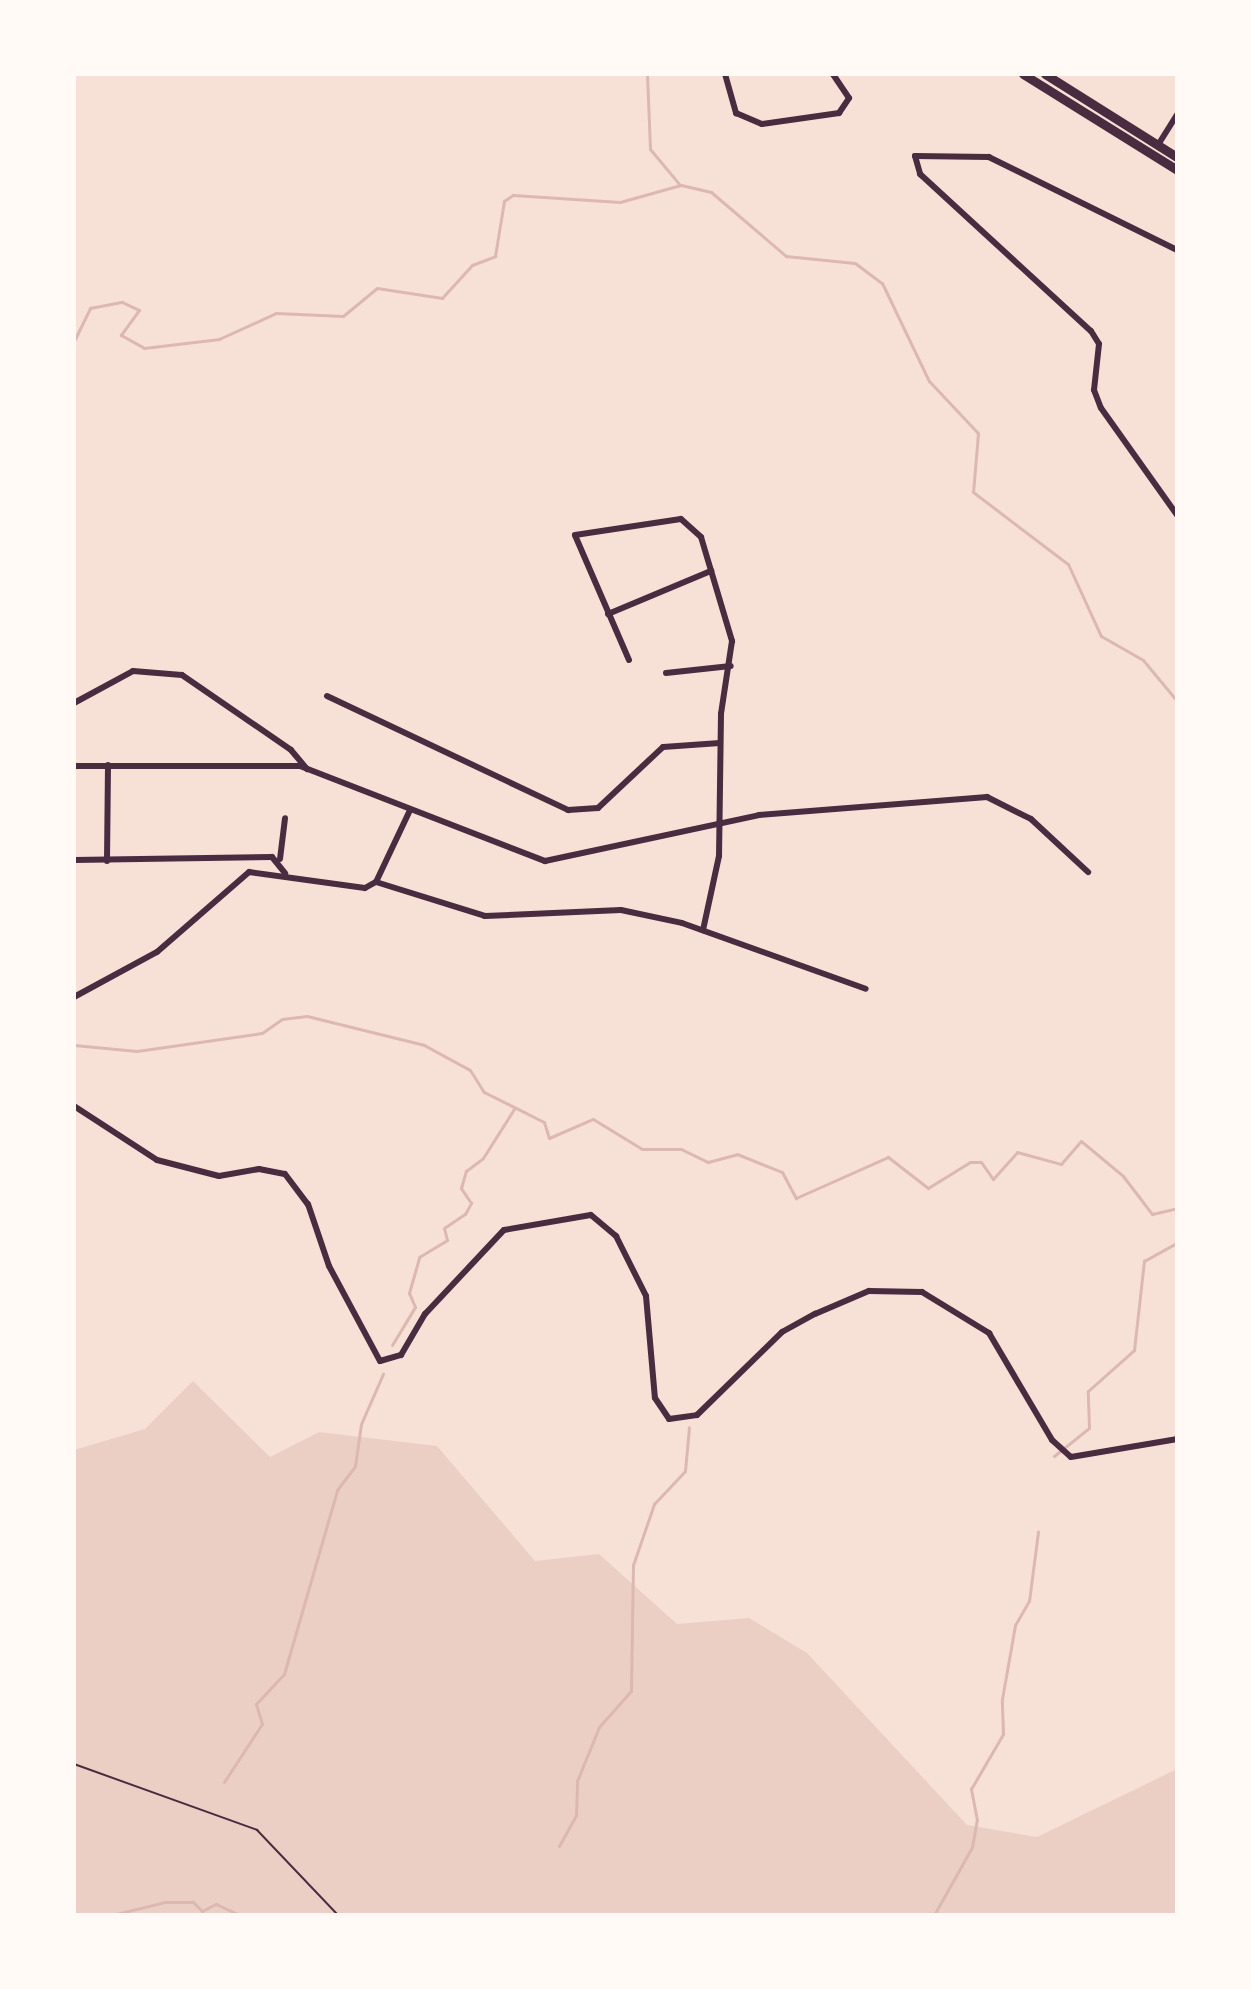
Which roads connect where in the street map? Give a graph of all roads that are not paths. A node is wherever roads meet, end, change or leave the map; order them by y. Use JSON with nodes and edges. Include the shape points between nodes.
{"nodes":[{"id":1,"x":725,"y":74,"type":"edge"},
{"id":2,"x":833,"y":74,"type":"edge"},
{"id":3,"x":1023,"y":74,"type":"edge"},
{"id":4,"x":1045,"y":74,"type":"edge"},
{"id":5,"x":1177,"y":114,"type":"edge"},
{"id":6,"x":1158,"y":145,"type":"junction"},
{"id":7,"x":1177,"y":157,"type":"edge"},
{"id":8,"x":1177,"y":170,"type":"edge"},
{"id":9,"x":1177,"y":250,"type":"edge"},
{"id":10,"x":1177,"y":515,"type":"edge"},
{"id":11,"x":711,"y":571,"type":"junction"},
{"id":12,"x":608,"y":614,"type":"junction"},
{"id":13,"x":629,"y":660,"type":"dead end"},
{"id":14,"x":731,"y":666,"type":"junction"},
{"id":15,"x":666,"y":673,"type":"dead end"},
{"id":16,"x":327,"y":696,"type":"dead end"},
{"id":17,"x":74,"y":703,"type":"edge"},
{"id":18,"x":720,"y":743,"type":"junction"},
{"id":19,"x":108,"y":765,"type":"junction"},
{"id":20,"x":74,"y":766,"type":"edge"},
{"id":21,"x":307,"y":769,"type":"junction"},
{"id":22,"x":410,"y":810,"type":"junction"},
{"id":23,"x":285,"y":818,"type":"dead end"},
{"id":24,"x":721,"y":823,"type":"junction"},
{"id":25,"x":280,"y":859,"type":"junction"},
{"id":26,"x":74,"y":860,"type":"edge"},
{"id":27,"x":107,"y":861,"type":"junction"},
{"id":28,"x":1088,"y":872,"type":"dead end"},
{"id":29,"x":285,"y":873,"type":"junction"},
{"id":30,"x":376,"y":882,"type":"junction"},
{"id":31,"x":703,"y":930,"type":"junction"},
{"id":32,"x":866,"y":989,"type":"dead end"},
{"id":33,"x":74,"y":997,"type":"edge"},
{"id":34,"x":74,"y":1106,"type":"edge"},
{"id":35,"x":1177,"y":1439,"type":"edge"}],
"edges":[{"from":1,"to":2,"type":"street","via":[[736,113],[762,124],[839,113],[849,98]]},
{"from":3,"to":8,"type":"main road"},
{"from":4,"to":6,"type":"main road"},
{"from":5,"to":6,"type":"street"},
{"from":6,"to":7,"type":"main road"},
{"from":9,"to":10,"type":"street","via":[[989,157],[915,156],[920,174],[1091,331],[1101,353],[1094,390],[1101,408]]},
{"from":11,"to":12,"type":"street"},
{"from":11,"to":12,"type":"street","via":[[701,537],[681,519],[581,531],[574,545]]},
{"from":11,"to":14,"type":"street","via":[[732,641]]},
{"from":12,"to":13,"type":"street"},
{"from":14,"to":15,"type":"street"},
{"from":14,"to":18,"type":"street"},
{"from":16,"to":18,"type":"street","via":[[568,810],[598,808],[663,747]]},
{"from":17,"to":21,"type":"street","via":[[133,671],[182,675],[291,750]]},
{"from":18,"to":24,"type":"street"},
{"from":19,"to":20,"type":"street"},
{"from":19,"to":21,"type":"street"},
{"from":19,"to":27,"type":"street"},
{"from":21,"to":22,"type":"street"},
{"from":22,"to":24,"type":"street","via":[[545,861]]},
{"from":22,"to":30,"type":"street"},
{"from":23,"to":25,"type":"street"},
{"from":24,"to":28,"type":"street","via":[[987,797],[1031,819]]},
{"from":24,"to":31,"type":"street"},
{"from":25,"to":27,"type":"street"},
{"from":25,"to":29,"type":"street"},
{"from":26,"to":27,"type":"street"},
{"from":29,"to":30,"type":"street","via":[[365,888]]},
{"from":29,"to":33,"type":"street","via":[[249,872],[157,952]]},
{"from":30,"to":31,"type":"street","via":[[485,916],[621,910]]},
{"from":31,"to":32,"type":"street"},
{"from":34,"to":35,"type":"street","via":[[157,1160],[219,1176],[285,1174],[308,1204],[334,1279],[380,1361],[401,1355],[425,1314],[504,1230],[591,1215],[616,1236],[646,1296],[655,1398],[669,1419],[697,1415],[782,1332],[815,1314],[869,1291],[922,1292],[989,1333],[1052,1440],[1071,1457]]}]}
